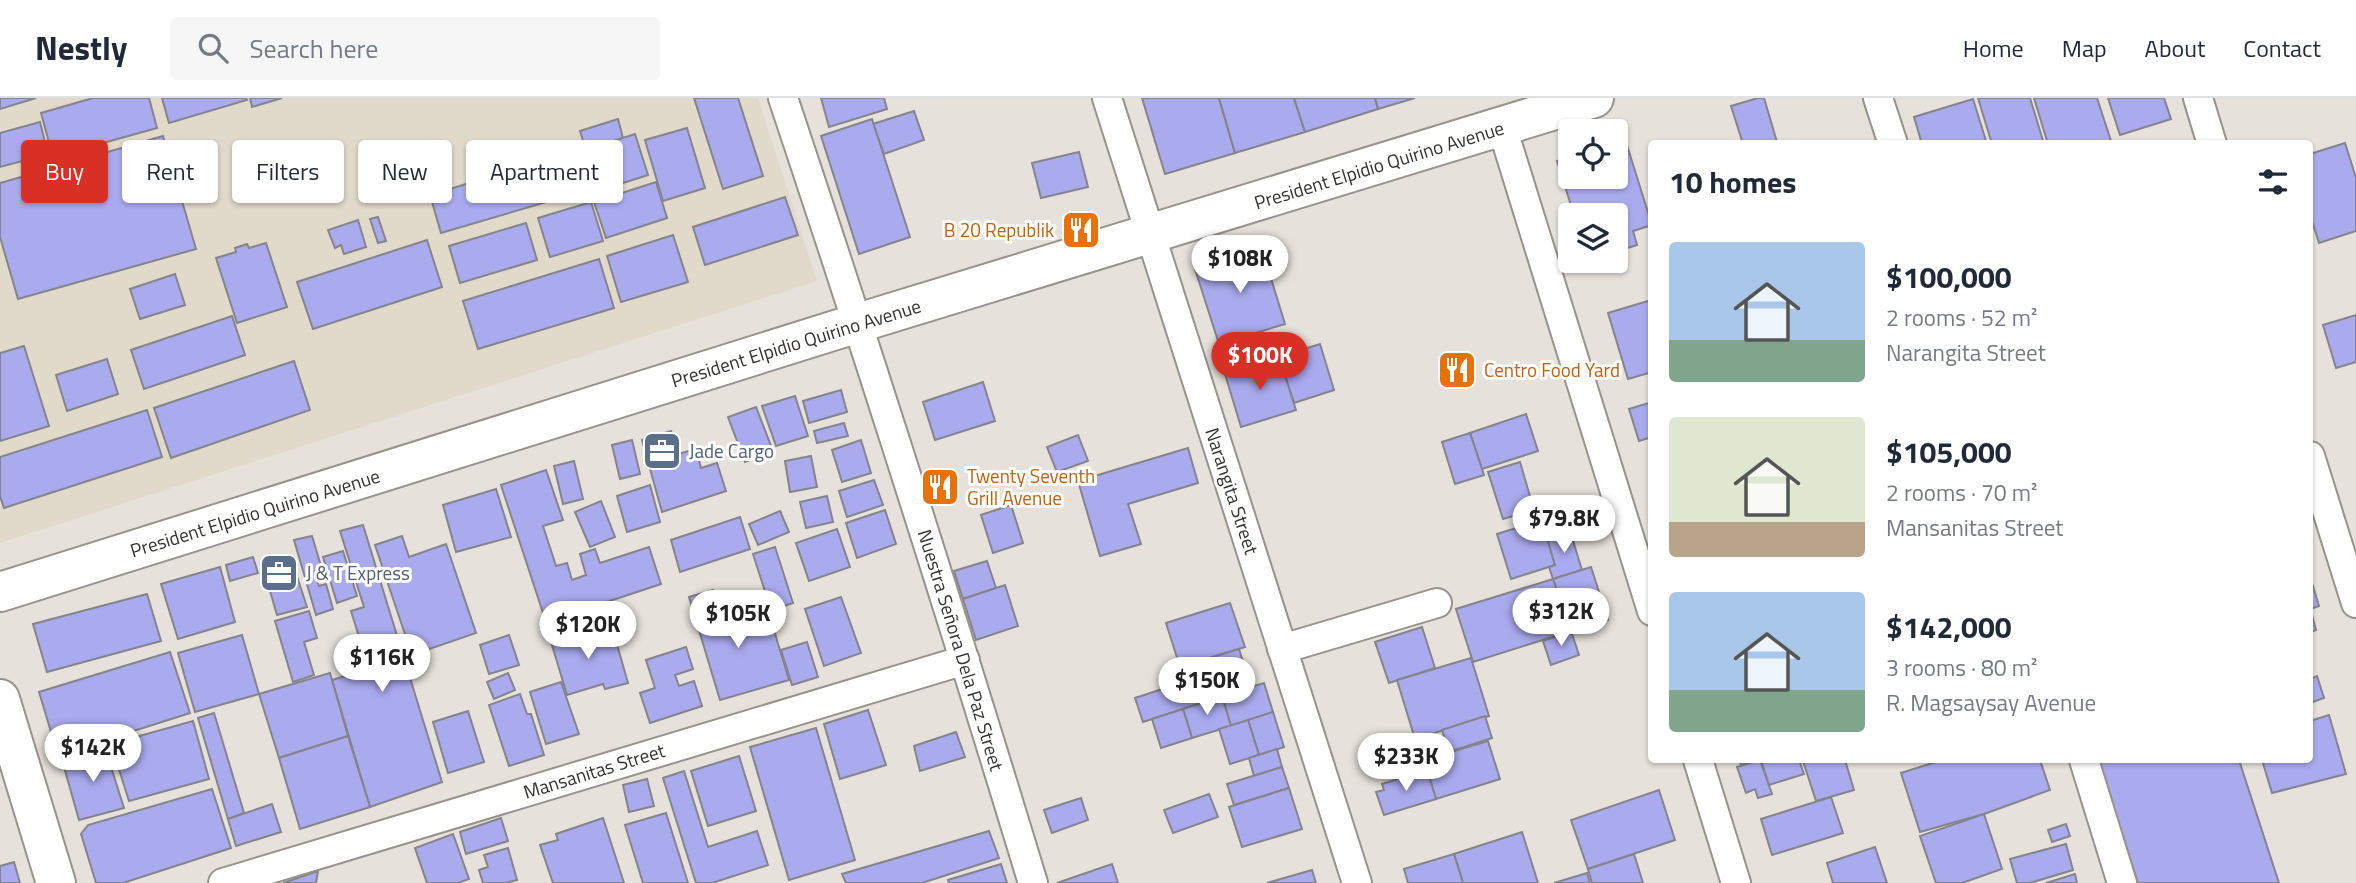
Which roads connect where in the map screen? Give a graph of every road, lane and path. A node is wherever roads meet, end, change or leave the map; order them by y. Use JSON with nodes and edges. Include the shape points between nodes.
{"nodes":[{"id":1,"x":783,"y":98,"type":"edge"},
{"id":2,"x":1107,"y":98,"type":"edge"},
{"id":3,"x":1594,"y":98,"type":"edge"},
{"id":4,"x":1878,"y":98,"type":"edge"},
{"id":5,"x":2198,"y":98,"type":"edge"},
{"id":6,"x":1497,"y":113,"type":"edge"},
{"id":7,"x":1892,"y":140,"type":"edge"},
{"id":8,"x":2211,"y":140,"type":"edge"},
{"id":9,"x":1149,"y":235,"type":"junction"},
{"id":10,"x":858,"y":323,"type":"junction"},
{"id":11,"x":2313,"y":466,"type":"edge"},
{"id":12,"x":0,"y":592,"type":"edge"},
{"id":13,"x":1648,"y":598,"type":"edge"},
{"id":14,"x":1437,"y":603,"type":"dead end"},
{"id":15,"x":2356,"y":603,"type":"edge"},
{"id":16,"x":1282,"y":649,"type":"junction"},
{"id":17,"x":965,"y":660,"type":"junction"},
{"id":18,"x":0,"y":699,"type":"edge"},
{"id":19,"x":1699,"y":763,"type":"edge"},
{"id":20,"x":2085,"y":763,"type":"edge"},
{"id":21,"x":56,"y":883,"type":"edge"},
{"id":22,"x":223,"y":883,"type":"edge"},
{"id":23,"x":1033,"y":883,"type":"edge"},
{"id":24,"x":1357,"y":883,"type":"edge"},
{"id":25,"x":1737,"y":883,"type":"edge"},
{"id":26,"x":2122,"y":883,"type":"edge"}],
"edges":[{"from":1,"to":10,"type":"street","name":"Nuestra Señora Dela Paz Street"},
{"from":2,"to":9,"type":"street","name":"Narangita Street"},
{"from":3,"to":6,"type":"street","name":"President Elpidio Quirino Avenue"},
{"from":4,"to":7,"type":"street"},
{"from":5,"to":8,"type":"street"},
{"from":6,"to":9,"type":"street","name":"President Elpidio Quirino Avenue"},
{"from":6,"to":13,"type":"street"},
{"from":9,"to":10,"type":"street","name":"President Elpidio Quirino Avenue"},
{"from":9,"to":16,"type":"street","name":"Narangita Street"},
{"from":10,"to":12,"type":"street","name":"President Elpidio Quirino Avenue"},
{"from":10,"to":17,"type":"street","name":"Nuestra Señora Dela Paz Street"},
{"from":11,"to":15,"type":"street"},
{"from":14,"to":16,"type":"street"},
{"from":16,"to":24,"type":"street","name":"Narangita Street"},
{"from":17,"to":22,"type":"street","name":"Mansanitas Street"},
{"from":17,"to":23,"type":"street","name":"Nuestra Señora Dela Paz Street"},
{"from":18,"to":21,"type":"street"},
{"from":19,"to":25,"type":"street"},
{"from":20,"to":26,"type":"street"}]}
